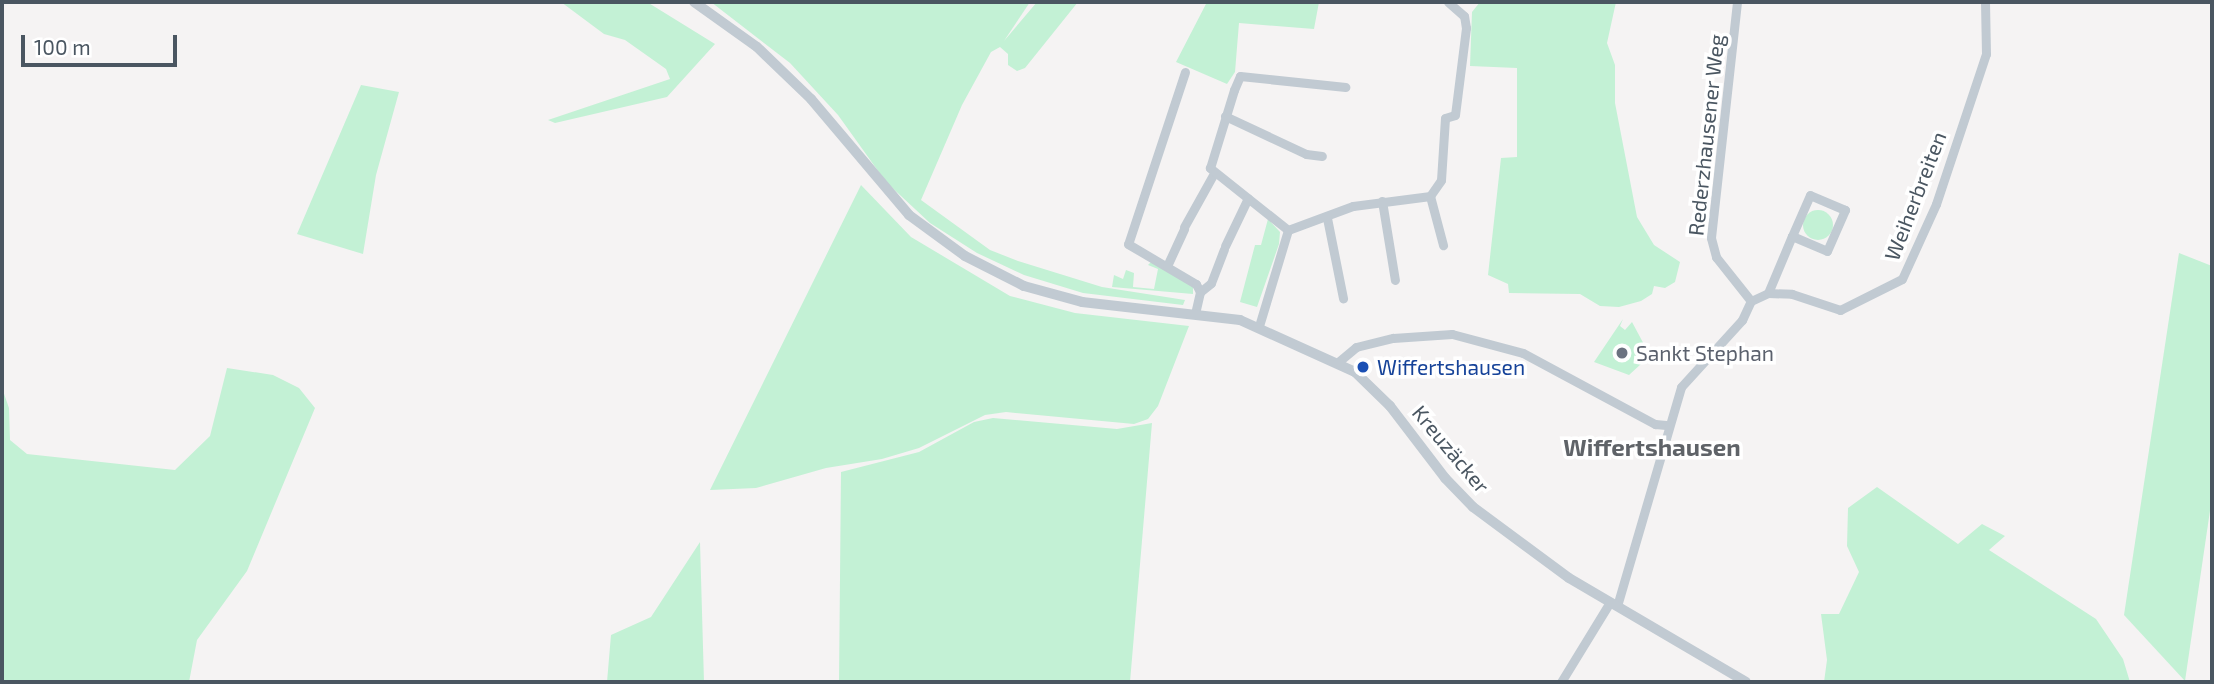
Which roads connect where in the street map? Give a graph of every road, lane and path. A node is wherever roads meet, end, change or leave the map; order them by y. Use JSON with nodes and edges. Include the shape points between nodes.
{"nodes":[{"id":1,"x":694,"y":2,"type":"edge"},
{"id":2,"x":1448,"y":2,"type":"edge"},
{"id":3,"x":1737,"y":2,"type":"edge"},
{"id":4,"x":1985,"y":2,"type":"edge"},
{"id":5,"x":1185,"y":72,"type":"dead end"},
{"id":6,"x":1345,"y":87,"type":"dead end"},
{"id":7,"x":1225,"y":116,"type":"junction"},
{"id":8,"x":1322,"y":156,"type":"dead end"},
{"id":9,"x":1214,"y":173,"type":"junction"},
{"id":10,"x":1430,"y":196,"type":"junction"},
{"id":11,"x":1248,"y":198,"type":"junction"},
{"id":12,"x":1382,"y":201,"type":"junction"},
{"id":13,"x":1327,"y":218,"type":"junction"},
{"id":14,"x":1288,"y":230,"type":"junction"},
{"id":15,"x":1792,"y":236,"type":"junction"},
{"id":16,"x":1443,"y":245,"type":"dead end"},
{"id":17,"x":1167,"y":266,"type":"junction"},
{"id":18,"x":1395,"y":280,"type":"dead end"},
{"id":19,"x":1200,"y":292,"type":"junction"},
{"id":20,"x":1768,"y":293,"type":"junction"},
{"id":21,"x":1343,"y":298,"type":"dead end"},
{"id":22,"x":1751,"y":301,"type":"junction"},
{"id":23,"x":1195,"y":313,"type":"junction"},
{"id":24,"x":1259,"y":326,"type":"junction"},
{"id":25,"x":1337,"y":363,"type":"junction"},
{"id":26,"x":1666,"y":425,"type":"junction"},
{"id":27,"x":1614,"y":604,"type":"junction"},
{"id":28,"x":1561,"y":682,"type":"edge"},
{"id":29,"x":1746,"y":682,"type":"edge"}],
"edges":[{"from":1,"to":23,"type":"street","name":"Kreuzäcker","via":[[758,47],[811,99],[891,197],[932,234],[1024,286],[1082,302]]},
{"from":2,"to":10,"type":"street","via":[[1464,16],[1466,28],[1455,115],[1445,118],[1441,180]]},
{"from":3,"to":22,"type":"street","name":"Rederzhausener Weg","via":[[1711,238],[1716,257]]},
{"from":4,"to":20,"type":"street","name":"Weiherbreiten","via":[[1986,54],[1936,205],[1902,279],[1840,310],[1792,295]]},
{"from":5,"to":17,"type":"street","via":[[1128,244]]},
{"from":6,"to":7,"type":"street","via":[[1240,76]]},
{"from":7,"to":8,"type":"street","via":[[1306,154]]},
{"from":7,"to":9,"type":"street","via":[[1210,162]]},
{"from":9,"to":11,"type":"street"},
{"from":9,"to":17,"type":"street"},
{"from":10,"to":12,"type":"street"},
{"from":10,"to":16,"type":"street"},
{"from":11,"to":14,"type":"street"},
{"from":11,"to":19,"type":"street","via":[[1211,283]]},
{"from":12,"to":13,"type":"street","via":[[1353,206]]},
{"from":12,"to":18,"type":"street"},
{"from":13,"to":14,"type":"street"},
{"from":13,"to":21,"type":"street"},
{"from":14,"to":24,"type":"street"},
{"from":15,"to":15,"type":"street","via":[[1810,195],[1845,210],[1827,251]]},
{"from":15,"to":20,"type":"street"},
{"from":17,"to":19,"type":"street","via":[[1188,277]]},
{"from":19,"to":23,"type":"street"},
{"from":20,"to":22,"type":"street"},
{"from":22,"to":26,"type":"street","via":[[1742,320],[1688,376]]},
{"from":23,"to":24,"type":"street","name":"Kreuzäcker"},
{"from":24,"to":25,"type":"street","name":"Kreuzäcker"},
{"from":25,"to":26,"type":"street","via":[[1356,347],[1393,338],[1452,334],[1523,353],[1655,424]]},
{"from":25,"to":27,"type":"street","name":"Kreuzäcker","via":[[1355,372],[1390,406],[1473,507],[1529,551]]},
{"from":26,"to":27,"type":"street","via":[[1660,471]]},
{"from":27,"to":28,"type":"street"},
{"from":27,"to":29,"type":"street","name":"Kreuzäcker"}]}
